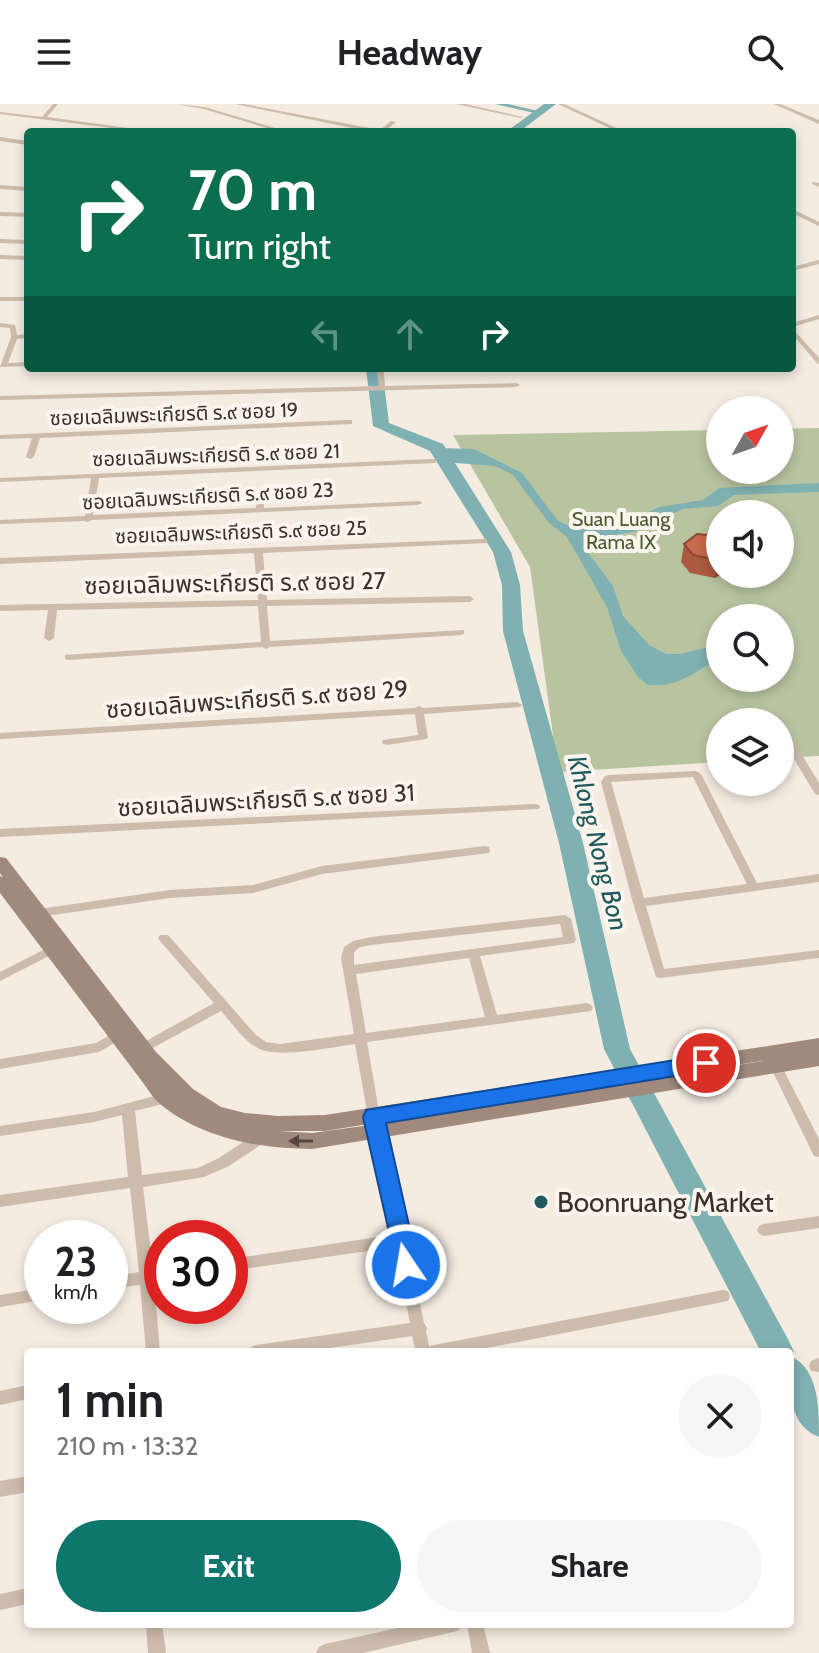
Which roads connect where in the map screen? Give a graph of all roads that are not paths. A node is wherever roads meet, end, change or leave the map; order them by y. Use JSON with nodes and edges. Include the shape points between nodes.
{"nodes":[{"id":1,"x":56,"y":104,"type":"edge"},
{"id":2,"x":177,"y":104,"type":"edge"},
{"id":3,"x":237,"y":104,"type":"edge"},
{"id":4,"x":458,"y":104,"type":"edge"},
{"id":5,"x":561,"y":104,"type":"edge"},
{"id":6,"x":776,"y":104,"type":"edge"},
{"id":7,"x":9,"y":105,"type":"edge"},
{"id":8,"x":0,"y":113,"type":"edge"},
{"id":9,"x":521,"y":117,"type":"dead end"},
{"id":10,"x":44,"y":118,"type":"junction"},
{"id":11,"x":54,"y":119,"type":"junction"},
{"id":12,"x":71,"y":121,"type":"junction"},
{"id":13,"x":393,"y":122,"type":"dead end"},
{"id":14,"x":819,"y":122,"type":"edge"},
{"id":15,"x":41,"y":127,"type":"dead end"},
{"id":16,"x":57,"y":128,"type":"dead end"},
{"id":17,"x":124,"y":128,"type":"edge"},
{"id":18,"x":272,"y":128,"type":"edge"},
{"id":19,"x":360,"y":128,"type":"edge"},
{"id":20,"x":385,"y":128,"type":"edge"},
{"id":21,"x":613,"y":128,"type":"edge"},
{"id":22,"x":0,"y":139,"type":"edge"},
{"id":23,"x":24,"y":142,"type":"edge"},
{"id":24,"x":0,"y":187,"type":"edge"},
{"id":25,"x":24,"y":189,"type":"edge"},
{"id":26,"x":796,"y":213,"type":"edge"},
{"id":27,"x":819,"y":213,"type":"edge"},
{"id":28,"x":0,"y":214,"type":"edge"},
{"id":29,"x":24,"y":215,"type":"edge"},
{"id":30,"x":803,"y":216,"type":"junction"},
{"id":31,"x":796,"y":218,"type":"edge"},
{"id":32,"x":819,"y":224,"type":"edge"},
{"id":33,"x":0,"y":241,"type":"edge"},
{"id":34,"x":24,"y":242,"type":"edge"},
{"id":35,"x":0,"y":257,"type":"edge"},
{"id":36,"x":24,"y":258,"type":"edge"},
{"id":37,"x":819,"y":262,"type":"edge"},
{"id":38,"x":796,"y":268,"type":"edge"},
{"id":39,"x":0,"y":299,"type":"edge"},
{"id":40,"x":24,"y":299,"type":"edge"},
{"id":41,"x":819,"y":317,"type":"edge"},
{"id":42,"x":0,"y":325,"type":"edge"},
{"id":43,"x":796,"y":326,"type":"edge"},
{"id":44,"x":796,"y":332,"type":"edge"},
{"id":45,"x":24,"y":336,"type":"edge"},
{"id":46,"x":14,"y":337,"type":"junction"},
{"id":47,"x":819,"y":362,"type":"edge"},
{"id":48,"x":24,"y":364,"type":"edge"},
{"id":49,"x":2,"y":365,"type":"edge"},
{"id":50,"x":380,"y":372,"type":"edge"},
{"id":51,"x":516,"y":385,"type":"dead end"},
{"id":52,"x":381,"y":386,"type":"junction"},
{"id":53,"x":0,"y":398,"type":"edge"},
{"id":54,"x":349,"y":422,"type":"dead end"},
{"id":55,"x":37,"y":435,"type":"junction"},
{"id":56,"x":0,"y":437,"type":"edge"},
{"id":57,"x":30,"y":457,"type":"dead end"},
{"id":58,"x":433,"y":461,"type":"dead end"},
{"id":59,"x":95,"y":476,"type":"junction"},
{"id":60,"x":0,"y":480,"type":"edge"},
{"id":61,"x":260,"y":496,"type":"dead end"},
{"id":62,"x":418,"y":503,"type":"dead end"},
{"id":63,"x":260,"y":511,"type":"junction"},
{"id":64,"x":88,"y":520,"type":"junction"},
{"id":65,"x":0,"y":522,"type":"edge"},
{"id":66,"x":484,"y":541,"type":"dead end"},
{"id":67,"x":258,"y":549,"type":"junction"},
{"id":68,"x":0,"y":561,"type":"edge"},
{"id":69,"x":470,"y":599,"type":"dead end"},
{"id":70,"x":262,"y":603,"type":"junction"},
{"id":71,"x":53,"y":606,"type":"junction"},
{"id":72,"x":0,"y":608,"type":"edge"},
{"id":73,"x":461,"y":632,"type":"dead end"},
{"id":74,"x":49,"y":638,"type":"dead end"},
{"id":75,"x":266,"y":646,"type":"junction"},
{"id":76,"x":68,"y":657,"type":"dead end"},
{"id":77,"x":517,"y":705,"type":"dead end"},
{"id":78,"x":419,"y":709,"type":"junction"},
{"id":79,"x":0,"y":736,"type":"edge"},
{"id":80,"x":387,"y":742,"type":"dead end"},
{"id":81,"x":794,"y":750,"type":"edge"},
{"id":82,"x":819,"y":792,"type":"edge"},
{"id":83,"x":535,"y":807,"type":"dead end"},
{"id":84,"x":0,"y":833,"type":"edge"},
{"id":85,"x":485,"y":850,"type":"dead end"},
{"id":86,"x":0,"y":862,"type":"edge"},
{"id":87,"x":819,"y":878,"type":"edge"},
{"id":88,"x":0,"y":882,"type":"edge"},
{"id":89,"x":753,"y":886,"type":"junction"},
{"id":90,"x":639,"y":903,"type":"junction"},
{"id":91,"x":39,"y":913,"type":"junction"},
{"id":92,"x":164,"y":938,"type":"dead end"},
{"id":93,"x":51,"y":950,"type":"junction"},
{"id":94,"x":474,"y":954,"type":"junction"},
{"id":95,"x":819,"y":954,"type":"edge"},
{"id":96,"x":350,"y":970,"type":"junction"},
{"id":97,"x":0,"y":977,"type":"edge"},
{"id":98,"x":223,"y":1004,"type":"junction"},
{"id":99,"x":587,"y":1008,"type":"dead end"},
{"id":100,"x":492,"y":1020,"type":"junction"},
{"id":101,"x":117,"y":1036,"type":"junction"},
{"id":102,"x":360,"y":1037,"type":"junction"},
{"id":103,"x":819,"y":1045,"type":"edge"},
{"id":104,"x":143,"y":1048,"type":"junction"},
{"id":105,"x":819,"y":1059,"type":"edge"},
{"id":106,"x":0,"y":1064,"type":"edge"},
{"id":107,"x":776,"y":1066,"type":"junction"},
{"id":108,"x":622,"y":1084,"type":"junction"},
{"id":109,"x":166,"y":1098,"type":"junction"},
{"id":110,"x":128,"y":1109,"type":"junction"},
{"id":111,"x":376,"y":1124,"type":"junction"},
{"id":112,"x":0,"y":1131,"type":"edge"},
{"id":113,"x":260,"y":1138,"type":"junction"},
{"id":114,"x":819,"y":1152,"type":"edge"},
{"id":115,"x":134,"y":1183,"type":"junction"},
{"id":116,"x":0,"y":1201,"type":"edge"},
{"id":117,"x":819,"y":1222,"type":"edge"},
{"id":118,"x":144,"y":1227,"type":"edge"},
{"id":119,"x":764,"y":1230,"type":"dead end"},
{"id":120,"x":401,"y":1240,"type":"junction"},
{"id":121,"x":248,"y":1262,"type":"edge"},
{"id":122,"x":723,"y":1296,"type":"dead end"},
{"id":123,"x":24,"y":1297,"type":"edge"},
{"id":124,"x":0,"y":1301,"type":"edge"},
{"id":125,"x":154,"y":1324,"type":"edge"},
{"id":126,"x":420,"y":1328,"type":"junction"},
{"id":127,"x":153,"y":1348,"type":"edge"},
{"id":128,"x":283,"y":1348,"type":"edge"},
{"id":129,"x":422,"y":1348,"type":"edge"},
{"id":130,"x":452,"y":1348,"type":"edge"},
{"id":131,"x":24,"y":1393,"type":"edge"},
{"id":132,"x":0,"y":1398,"type":"edge"},
{"id":133,"x":24,"y":1485,"type":"edge"},
{"id":134,"x":0,"y":1489,"type":"edge"},
{"id":135,"x":24,"y":1597,"type":"edge"},
{"id":136,"x":0,"y":1602,"type":"edge"},
{"id":137,"x":154,"y":1628,"type":"edge"},
{"id":138,"x":435,"y":1628,"type":"edge"},
{"id":139,"x":476,"y":1628,"type":"edge"},
{"id":140,"x":157,"y":1653,"type":"edge"},
{"id":141,"x":325,"y":1653,"type":"edge"},
{"id":142,"x":481,"y":1653,"type":"edge"}],
"edges":[{"from":1,"to":10,"type":"street"},
{"from":2,"to":18,"type":"street"},
{"from":3,"to":19,"type":"street"},
{"from":4,"to":9,"type":"street"},
{"from":5,"to":21,"type":"street"},
{"from":6,"to":14,"type":"street"},
{"from":7,"to":8,"type":"street"},
{"from":8,"to":10,"type":"street"},
{"from":10,"to":11,"type":"street"},
{"from":11,"to":12,"type":"street"},
{"from":11,"to":15,"type":"street"},
{"from":12,"to":16,"type":"street"},
{"from":12,"to":17,"type":"street"},
{"from":13,"to":20,"type":"street"},
{"from":22,"to":23,"type":"street"},
{"from":24,"to":25,"type":"street"},
{"from":26,"to":30,"type":"street"},
{"from":27,"to":30,"type":"street"},
{"from":28,"to":29,"type":"street"},
{"from":30,"to":31,"type":"street"},
{"from":30,"to":32,"type":"street"},
{"from":33,"to":34,"type":"street"},
{"from":35,"to":36,"type":"street"},
{"from":37,"to":38,"type":"street"},
{"from":39,"to":40,"type":"street"},
{"from":41,"to":43,"type":"street"},
{"from":42,"to":46,"type":"street","via":[[13,326]]},
{"from":44,"to":47,"type":"street"},
{"from":45,"to":46,"type":"street"},
{"from":46,"to":49,"type":"street"},
{"from":48,"to":49,"type":"street"},
{"from":50,"to":52,"type":"street"},
{"from":51,"to":52,"type":"street"},
{"from":52,"to":53,"type":"street"},
{"from":54,"to":55,"type":"street","name":"ซอยเฉลิมพระเกียรติ ร.๙ ซอย 19"},
{"from":55,"to":56,"type":"street","name":"ซอยเฉลิมพระเกียรติ ร.๙ ซอย 19"},
{"from":55,"to":57,"type":"street"},
{"from":58,"to":59,"type":"street","name":"ซอยเฉลิมพระเกียรติ ร.๙ ซอย 21"},
{"from":59,"to":60,"type":"street","name":"ซอยเฉลิมพระเกียรติ ร.๙ ซอย 21"},
{"from":59,"to":64,"type":"street"},
{"from":61,"to":63,"type":"street"},
{"from":62,"to":63,"type":"street","name":"ซอยเฉลิมพระเกียรติ ร.๙ ซอย 23"},
{"from":63,"to":64,"type":"street","name":"ซอยเฉลิมพระเกียรติ ร.๙ ซอย 23"},
{"from":64,"to":65,"type":"street","name":"ซอยเฉลิมพระเกียรติ ร.๙ ซอย 23"},
{"from":66,"to":67,"type":"street","name":"ซอยเฉลิมพระเกียรติ ร.๙ ซอย 25"},
{"from":67,"to":68,"type":"street","name":"ซอยเฉลิมพระเกียรติ ร.๙ ซอย 25"},
{"from":67,"to":70,"type":"street"},
{"from":69,"to":70,"type":"street","name":"ซอยเฉลิมพระเกียรติ ร.๙ ซอย 27"},
{"from":70,"to":71,"type":"street","name":"ซอยเฉลิมพระเกียรติ ร.๙ ซอย 27"},
{"from":70,"to":75,"type":"street"},
{"from":71,"to":72,"type":"street","name":"ซอยเฉลิมพระเกียรติ ร.๙ ซอย 27"},
{"from":71,"to":74,"type":"street"},
{"from":73,"to":75,"type":"street"},
{"from":75,"to":76,"type":"street"},
{"from":77,"to":78,"type":"street","name":"ซอยเฉลิมพระเกียรติ ร.๙ ซอย 29"},
{"from":78,"to":79,"type":"street","name":"ซอยเฉลิมพระเกียรติ ร.๙ ซอย 29"},
{"from":78,"to":80,"type":"street","via":[[423,737]]},
{"from":81,"to":82,"type":"street"},
{"from":83,"to":84,"type":"street","name":"ซอยเฉลิมพระเกียรติ ร.๙ ซอย 31"},
{"from":85,"to":91,"type":"street","via":[[322,870],[253,889],[170,894]]},
{"from":86,"to":91,"type":"main road"},
{"from":87,"to":89,"type":"street"},
{"from":88,"to":93,"type":"main road"},
{"from":89,"to":90,"type":"street"},
{"from":89,"to":90,"type":"street","via":[[696,774],[614,776],[606,782]]},
{"from":90,"to":95,"type":"street","via":[[660,974]]},
{"from":91,"to":104,"type":"main road"},
{"from":92,"to":98,"type":"street"},
{"from":93,"to":97,"type":"street"},
{"from":93,"to":101,"type":"main road"},
{"from":94,"to":96,"type":"street"},
{"from":94,"to":96,"type":"street","via":[[570,940],[565,919],[357,944],[348,950]]},
{"from":94,"to":100,"type":"street"},
{"from":96,"to":102,"type":"street"},
{"from":98,"to":102,"type":"street","via":[[263,1046],[280,1049]]},
{"from":98,"to":104,"type":"street"},
{"from":99,"to":100,"type":"street"},
{"from":100,"to":102,"type":"street"},
{"from":101,"to":106,"type":"street","via":[[99,1047]]},
{"from":101,"to":109,"type":"main road"},
{"from":102,"to":111,"type":"street"},
{"from":103,"to":108,"type":"main road","via":[[649,1072]]},
{"from":104,"to":111,"type":"main road","via":[[203,1107],[287,1125]]},
{"from":105,"to":107,"type":"main road"},
{"from":107,"to":108,"type":"main road"},
{"from":107,"to":114,"type":"street"},
{"from":108,"to":111,"type":"main road"},
{"from":109,"to":110,"type":"street"},
{"from":109,"to":113,"type":"main road","via":[[221,1129]]},
{"from":110,"to":112,"type":"street"},
{"from":110,"to":115,"type":"street"},
{"from":111,"to":113,"type":"main road","one_way":true,"via":[[312,1141]]},
{"from":111,"to":120,"type":"street"},
{"from":113,"to":115,"type":"street","via":[[199,1173]]},
{"from":115,"to":116,"type":"street"},
{"from":115,"to":118,"type":"street"},
{"from":117,"to":119,"type":"street"},
{"from":120,"to":121,"type":"street"},
{"from":120,"to":126,"type":"street"},
{"from":122,"to":130,"type":"street"},
{"from":123,"to":124,"type":"street"},
{"from":125,"to":127,"type":"street"},
{"from":126,"to":128,"type":"street"},
{"from":126,"to":129,"type":"street"},
{"from":131,"to":132,"type":"street"},
{"from":133,"to":134,"type":"street"},
{"from":135,"to":136,"type":"street"},
{"from":137,"to":140,"type":"street"},
{"from":138,"to":141,"type":"street"},
{"from":139,"to":142,"type":"street"}]}
